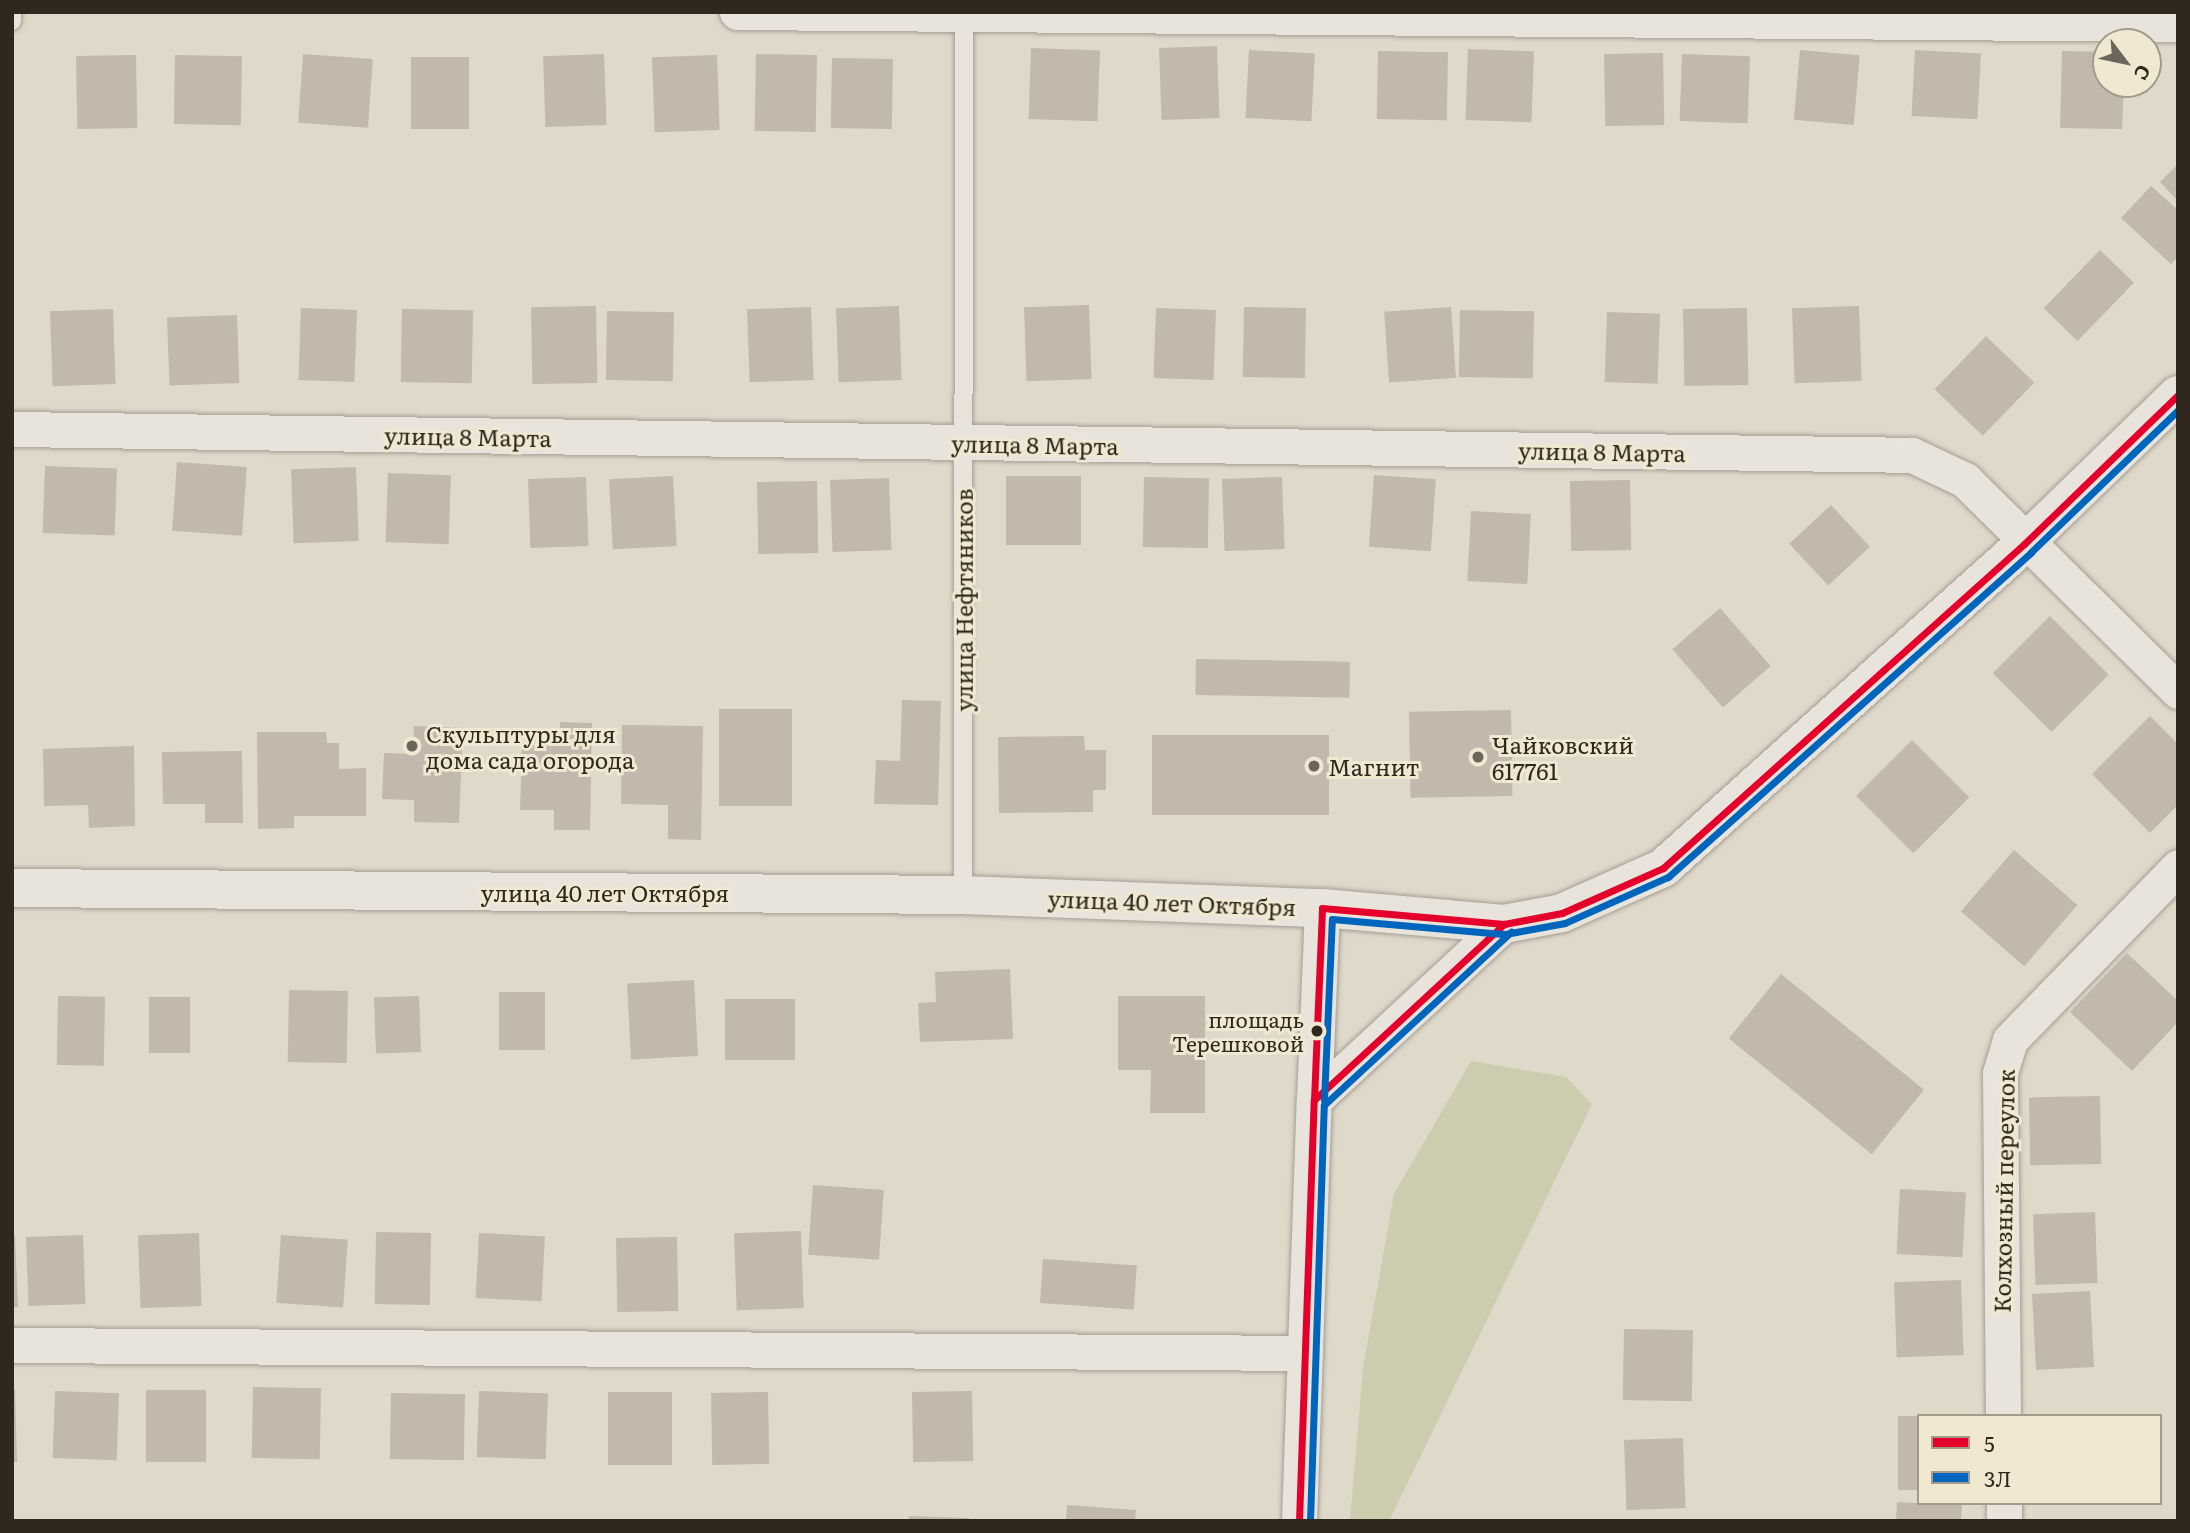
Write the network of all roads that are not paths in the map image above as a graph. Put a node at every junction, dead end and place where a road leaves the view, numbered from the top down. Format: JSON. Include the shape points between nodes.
{"nodes":[{"id":1,"x":12,"y":12,"type":"edge"},
{"id":2,"x":737,"y":12,"type":"edge"},
{"id":3,"x":964,"y":12,"type":"edge"},
{"id":4,"x":12,"y":21,"type":"edge"},
{"id":5,"x":2178,"y":24,"type":"edge"},
{"id":6,"x":2178,"y":395,"type":"edge"},
{"id":7,"x":12,"y":429,"type":"edge"},
{"id":8,"x":964,"y":444,"type":"junction"},
{"id":9,"x":2024,"y":544,"type":"junction"},
{"id":10,"x":2178,"y":691,"type":"edge"},
{"id":11,"x":2178,"y":867,"type":"edge"},
{"id":12,"x":12,"y":888,"type":"edge"},
{"id":13,"x":963,"y":895,"type":"junction"},
{"id":14,"x":1322,"y":908,"type":"junction"},
{"id":15,"x":1504,"y":924,"type":"junction"},
{"id":16,"x":1314,"y":1100,"type":"junction"},
{"id":17,"x":12,"y":1345,"type":"edge"},
{"id":18,"x":1305,"y":1353,"type":"junction"},
{"id":19,"x":2003,"y":1414,"type":"edge"},
{"id":20,"x":1299,"y":1521,"type":"edge"}],
"edges":[{"from":1,"to":4,"type":"lane"},
{"from":2,"to":3,"type":"street"},
{"from":3,"to":5,"type":"street"},
{"from":3,"to":8,"type":"lane","name":"улица Нефтяников"},
{"from":6,"to":9,"type":"main road","name":"улица 40 лет Октября"},
{"from":7,"to":8,"type":"street","name":"улица 8 Марта"},
{"from":8,"to":9,"type":"street","name":"улица 8 Марта","via":[[1912,455],[1965,480]]},
{"from":8,"to":13,"type":"lane","name":"улица Нефтяников"},
{"from":9,"to":10,"type":"street","name":"улица 8 Марта"},
{"from":9,"to":15,"type":"main road","name":"улица 40 лет Октября","via":[[1663,868],[1562,913]]},
{"from":11,"to":19,"type":"street","name":"Колхозный переулок","via":[[2010,1040],[2000,1073]]},
{"from":12,"to":13,"type":"main road","name":"улица 40 лет Октября"},
{"from":13,"to":14,"type":"main road","name":"улица 40 лет Октября"},
{"from":14,"to":15,"type":"main road","name":"улица 40 лет Октября"},
{"from":14,"to":16,"type":"street"},
{"from":15,"to":16,"type":"street"},
{"from":16,"to":18,"type":"street"},
{"from":17,"to":18,"type":"street"},
{"from":18,"to":20,"type":"street"}]}
